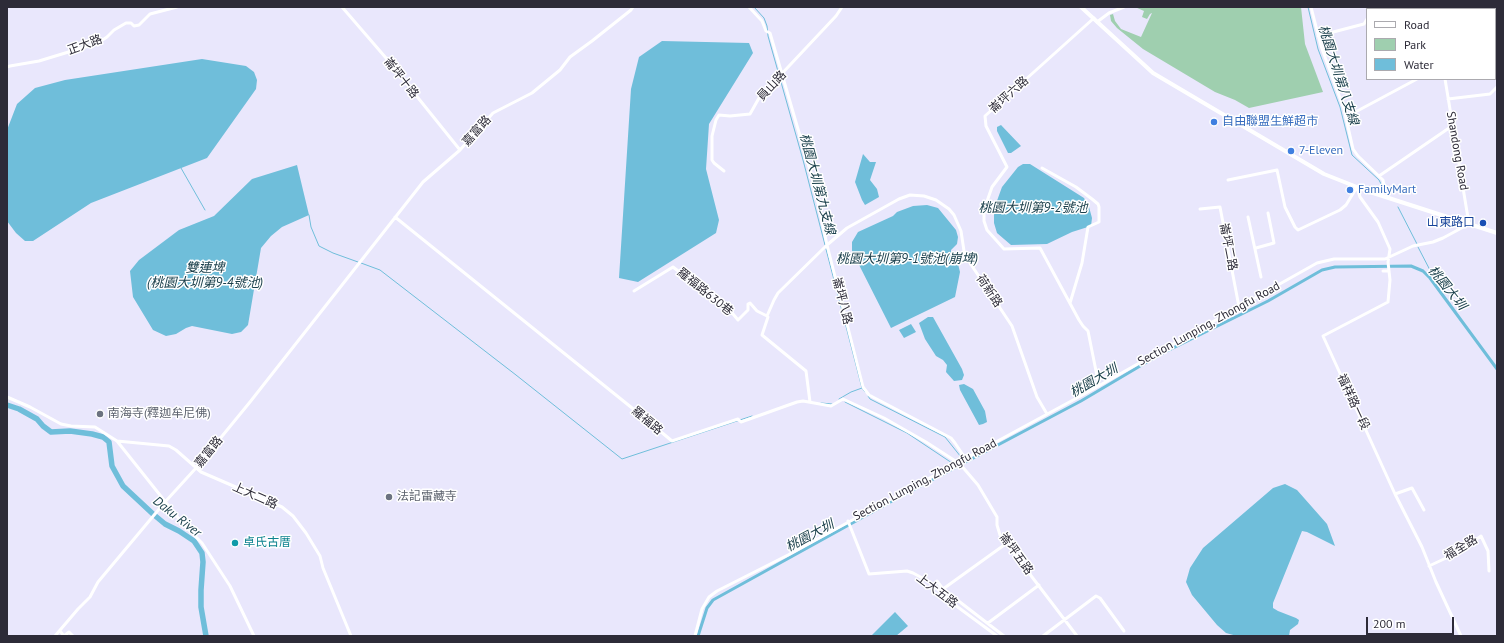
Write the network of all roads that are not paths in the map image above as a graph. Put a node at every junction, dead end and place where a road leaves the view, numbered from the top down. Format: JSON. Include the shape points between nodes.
{"nodes":[{"id":1,"x":177,"y":7,"type":"edge"},
{"id":2,"x":342,"y":7,"type":"edge"},
{"id":3,"x":633,"y":7,"type":"edge"},
{"id":4,"x":750,"y":7,"type":"edge"},
{"id":5,"x":842,"y":7,"type":"edge"},
{"id":6,"x":1081,"y":7,"type":"edge"},
{"id":7,"x":1124,"y":7,"type":"edge"},
{"id":8,"x":1311,"y":7,"type":"edge"},
{"id":9,"x":1094,"y":18,"type":"junction"},
{"id":10,"x":1366,"y":21,"type":"edge"},
{"id":11,"x":1098,"y":22,"type":"junction"},
{"id":12,"x":1318,"y":36,"type":"junction"},
{"id":13,"x":7,"y":67,"type":"edge"},
{"id":14,"x":782,"y":75,"type":"junction"},
{"id":15,"x":1415,"y":80,"type":"edge"},
{"id":16,"x":1444,"y":80,"type":"edge"},
{"id":17,"x":1497,"y":87,"type":"edge"},
{"id":18,"x":1492,"y":93,"type":"junction"},
{"id":19,"x":1497,"y":94,"type":"edge"},
{"id":20,"x":1448,"y":99,"type":"junction"},
{"id":21,"x":1346,"y":117,"type":"junction"},
{"id":22,"x":1452,"y":126,"type":"junction"},
{"id":23,"x":460,"y":150,"type":"junction"},
{"id":24,"x":1042,"y":168,"type":"dead end"},
{"id":25,"x":724,"y":171,"type":"dead end"},
{"id":26,"x":1379,"y":176,"type":"junction"},
{"id":27,"x":1228,"y":180,"type":"dead end"},
{"id":28,"x":1357,"y":187,"type":"junction"},
{"id":29,"x":1382,"y":195,"type":"junction"},
{"id":30,"x":1200,"y":209,"type":"dead end"},
{"id":31,"x":1268,"y":213,"type":"dead end"},
{"id":32,"x":395,"y":217,"type":"junction"},
{"id":33,"x":1248,"y":217,"type":"dead end"},
{"id":34,"x":1469,"y":224,"type":"junction"},
{"id":35,"x":1497,"y":233,"type":"edge"},
{"id":36,"x":827,"y":245,"type":"junction"},
{"id":37,"x":1256,"y":248,"type":"junction"},
{"id":38,"x":1388,"y":260,"type":"junction"},
{"id":39,"x":1389,"y":270,"type":"junction"},
{"id":40,"x":1383,"y":271,"type":"dead end"},
{"id":41,"x":1261,"y":277,"type":"dead end"},
{"id":42,"x":634,"y":291,"type":"dead end"},
{"id":43,"x":1070,"y":303,"type":"junction"},
{"id":44,"x":1239,"y":307,"type":"junction"},
{"id":45,"x":767,"y":316,"type":"junction"},
{"id":46,"x":1099,"y":386,"type":"junction"},
{"id":47,"x":7,"y":397,"type":"edge"},
{"id":48,"x":810,"y":402,"type":"junction"},
{"id":49,"x":1047,"y":414,"type":"junction"},
{"id":50,"x":117,"y":441,"type":"junction"},
{"id":51,"x":965,"y":458,"type":"junction"},
{"id":52,"x":958,"y":464,"type":"junction"},
{"id":53,"x":196,"y":468,"type":"junction"},
{"id":54,"x":1395,"y":494,"type":"junction"},
{"id":55,"x":165,"y":502,"type":"junction"},
{"id":56,"x":1424,"y":510,"type":"dead end"},
{"id":57,"x":848,"y":522,"type":"junction"},
{"id":58,"x":1007,"y":543,"type":"junction"},
{"id":59,"x":1429,"y":566,"type":"junction"},
{"id":60,"x":1489,"y":571,"type":"dead end"},
{"id":61,"x":937,"y":581,"type":"dead end"},
{"id":62,"x":1039,"y":585,"type":"junction"},
{"id":63,"x":943,"y":589,"type":"junction"},
{"id":64,"x":1065,"y":620,"type":"junction"},
{"id":65,"x":988,"y":623,"type":"junction"},
{"id":66,"x":60,"y":631,"type":"junction"},
{"id":67,"x":1124,"y":631,"type":"dead end"},
{"id":68,"x":55,"y":636,"type":"edge"},
{"id":69,"x":73,"y":636,"type":"edge"},
{"id":70,"x":254,"y":636,"type":"edge"},
{"id":71,"x":351,"y":636,"type":"edge"},
{"id":72,"x":695,"y":636,"type":"edge"},
{"id":73,"x":997,"y":636,"type":"edge"},
{"id":74,"x":1004,"y":636,"type":"edge"},
{"id":75,"x":1043,"y":636,"type":"edge"},
{"id":76,"x":1077,"y":636,"type":"edge"},
{"id":77,"x":1461,"y":636,"type":"edge"}],
"edges":[{"from":1,"to":13,"type":"street","name":"正大路","via":[[150,14],[139,25],[126,23],[98,43],[39,61]]},
{"from":2,"to":23,"type":"street","name":"崙坪十路"},
{"from":3,"to":23,"type":"street","name":"嘉富路","via":[[570,57],[560,70],[532,93],[493,113]]},
{"from":4,"to":14,"type":"street","name":"崙坪八路","via":[[770,33]]},
{"from":5,"to":14,"type":"street","name":"員山路"},
{"from":6,"to":9,"type":"main road"},
{"from":7,"to":11,"type":"street","via":[[1109,13]]},
{"from":8,"to":12,"type":"street"},
{"from":9,"to":11,"type":"main road"},
{"from":9,"to":43,"type":"street","name":"崙坪六路","via":[[985,116],[986,126],[1007,167],[992,187],[984,210],[987,230],[1004,249],[1040,248]]},
{"from":10,"to":12,"type":"street","via":[[1364,24]]},
{"from":11,"to":28,"type":"main road","via":[[1154,74],[1318,171]]},
{"from":12,"to":21,"type":"street"},
{"from":14,"to":25,"type":"street","name":"員山路","via":[[759,98],[750,114],[719,115],[712,136],[712,160]]},
{"from":14,"to":36,"type":"street","name":"崙坪八路","via":[[814,184]]},
{"from":15,"to":21,"type":"street"},
{"from":16,"to":20,"type":"street","name":"Shandong Road"},
{"from":17,"to":18,"type":"street"},
{"from":18,"to":19,"type":"street"},
{"from":18,"to":20,"type":"street"},
{"from":20,"to":22,"type":"street","name":"Shandong Road"},
{"from":21,"to":26,"type":"street","via":[[1353,148]]},
{"from":22,"to":26,"type":"street"},
{"from":22,"to":34,"type":"street","name":"Shandong Road"},
{"from":23,"to":32,"type":"street","name":"嘉富路","via":[[423,182]]},
{"from":24,"to":43,"type":"street","via":[[1076,187],[1099,207],[1099,222],[1088,227],[1082,263]]},
{"from":26,"to":29,"type":"street","via":[[1384,186]]},
{"from":27,"to":28,"type":"street","via":[[1277,170],[1285,207],[1298,230],[1340,210]]},
{"from":28,"to":29,"type":"main road"},
{"from":28,"to":38,"type":"street","via":[[1360,197],[1383,232],[1390,249]]},
{"from":29,"to":34,"type":"main road"},
{"from":30,"to":44,"type":"street","name":"崙坪二路","via":[[1220,207]]},
{"from":31,"to":37,"type":"street","via":[[1274,243]]},
{"from":32,"to":48,"type":"street","name":"羅福路","via":[[672,441],[797,402]]},
{"from":32,"to":53,"type":"street","name":"嘉富路","via":[[335,296]]},
{"from":33,"to":37,"type":"street"},
{"from":34,"to":35,"type":"main road"},
{"from":34,"to":38,"type":"street","via":[[1433,242],[1416,245]]},
{"from":36,"to":45,"type":"street","name":"荷新路","via":[[778,293]]},
{"from":36,"to":49,"type":"street","name":"荷新路","via":[[859,220],[910,195],[936,200],[949,209],[961,231],[966,257],[1012,326],[1037,397]]},
{"from":36,"to":51,"type":"street","name":"崙坪八路","via":[[863,387],[870,395],[951,438]]},
{"from":37,"to":41,"type":"street"},
{"from":38,"to":39,"type":"street"},
{"from":38,"to":44,"type":"street","name":"Section Lunping, Zhongfu Road","via":[[1326,260]]},
{"from":39,"to":40,"type":"street"},
{"from":39,"to":54,"type":"street","name":"福祥路一段","via":[[1388,302],[1323,336]]},
{"from":42,"to":45,"type":"street","name":"羅福路630巷","via":[[673,267],[738,320],[748,310],[750,303],[757,311]]},
{"from":43,"to":46,"type":"street","name":"崙坪六路","via":[[1088,331]]},
{"from":44,"to":46,"type":"street","name":"Section Lunping, Zhongfu Road"},
{"from":45,"to":48,"type":"street","name":"荷新路","via":[[762,335],[806,371]]},
{"from":46,"to":49,"type":"street","name":"Section Lunping, Zhongfu Road"},
{"from":47,"to":50,"type":"street","via":[[61,424],[95,427]]},
{"from":48,"to":52,"type":"street","name":"羅福路","via":[[831,406],[843,399],[884,418]]},
{"from":49,"to":51,"type":"street","name":"Section Lunping, Zhongfu Road"},
{"from":50,"to":53,"type":"street","name":"上大二路","via":[[169,446]]},
{"from":50,"to":55,"type":"street"},
{"from":51,"to":52,"type":"street","name":"Section Lunping, Zhongfu Road"},
{"from":52,"to":57,"type":"street","name":"Section Lunping, Zhongfu Road"},
{"from":52,"to":58,"type":"street","name":"崙坪五路","via":[[978,485],[997,517],[1000,535]]},
{"from":53,"to":55,"type":"street","name":"嘉富路"},
{"from":53,"to":71,"type":"street","name":"上大二路","via":[[282,507],[293,516],[320,556]]},
{"from":54,"to":56,"type":"street","via":[[1412,488]]},
{"from":54,"to":59,"type":"street","name":"福祥路一段"},
{"from":55,"to":66,"type":"street","name":"嘉富路"},
{"from":55,"to":70,"type":"street","via":[[202,543],[230,586]]},
{"from":57,"to":72,"type":"street","name":"Section Lunping, Zhongfu Road","via":[[717,591],[702,609]]},
{"from":57,"to":73,"type":"street","name":"上大五路","via":[[869,574],[906,571],[913,573],[928,581]]},
{"from":58,"to":62,"type":"street","name":"崙坪五路"},
{"from":58,"to":63,"type":"street"},
{"from":59,"to":60,"type":"street","name":"福全路","via":[[1459,552],[1481,536],[1488,551]]},
{"from":59,"to":77,"type":"street","name":"福祥路一段"},
{"from":61,"to":63,"type":"street"},
{"from":62,"to":64,"type":"street","name":"崙坪五路"},
{"from":62,"to":65,"type":"street"},
{"from":63,"to":65,"type":"street"},
{"from":64,"to":67,"type":"street","via":[[1096,596]]},
{"from":64,"to":75,"type":"street"},
{"from":64,"to":76,"type":"street","name":"崙坪五路"},
{"from":65,"to":74,"type":"street"},
{"from":66,"to":68,"type":"street","name":"嘉富路"},
{"from":66,"to":69,"type":"street","via":[[64,636],[70,632]]}]}
